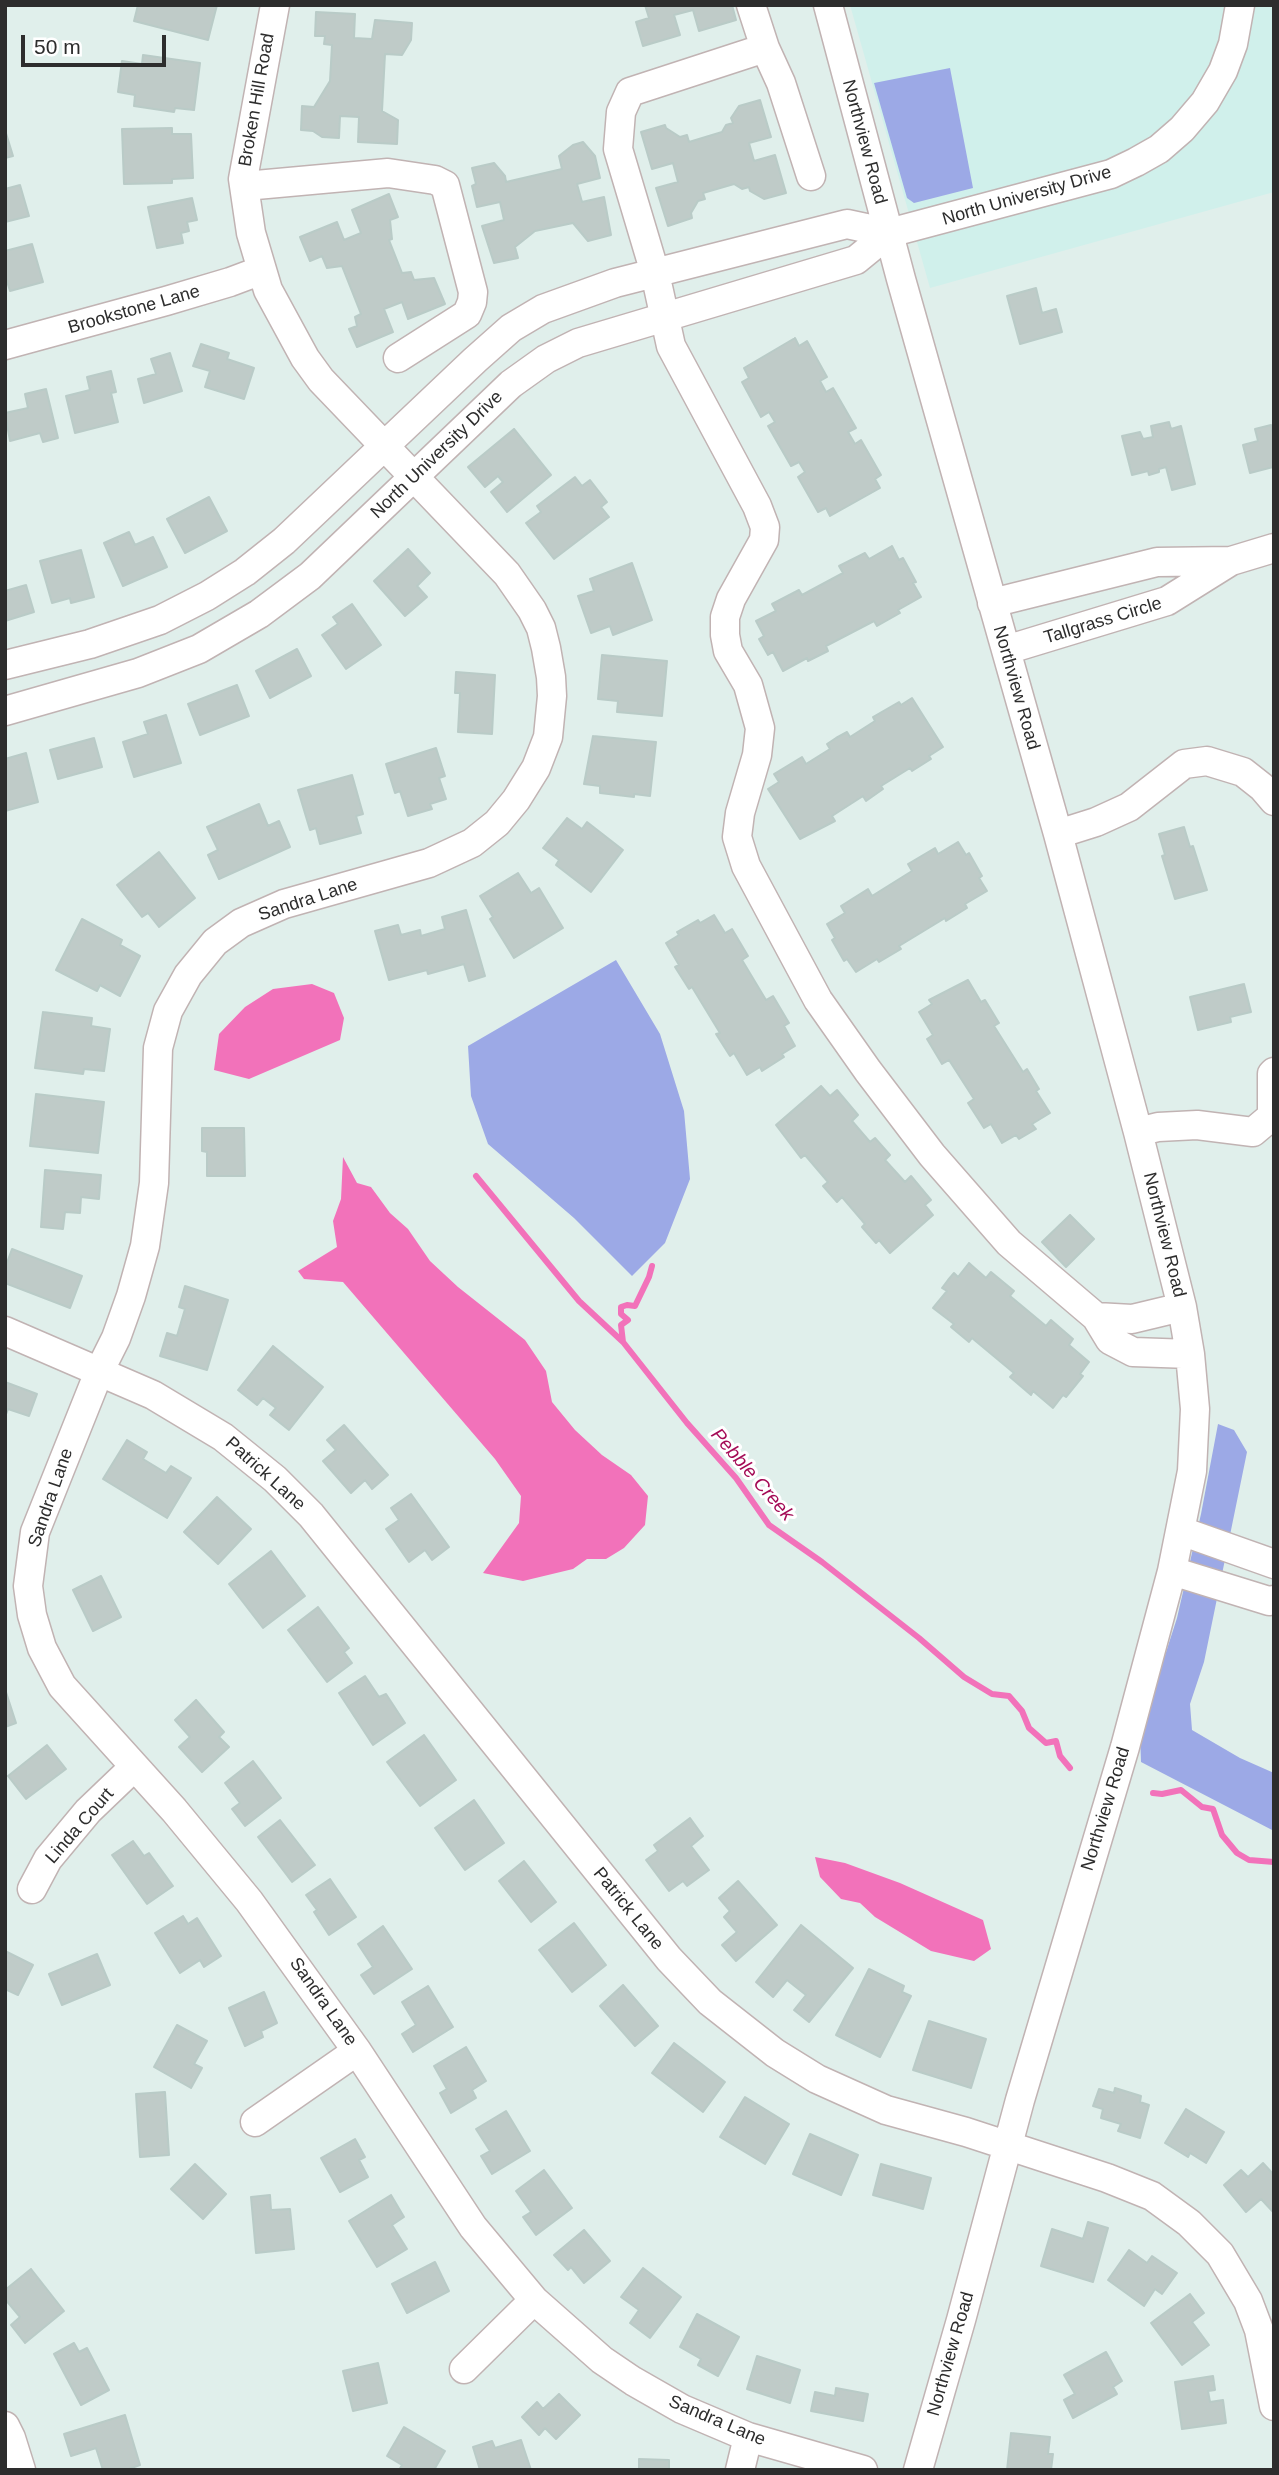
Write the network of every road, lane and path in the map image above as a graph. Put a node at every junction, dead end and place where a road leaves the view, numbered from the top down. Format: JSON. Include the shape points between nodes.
{"nodes":[{"id":1,"x":275,"y":5,"type":"edge"},
{"id":2,"x":751,"y":5,"type":"edge"},
{"id":3,"x":828,"y":5,"type":"edge"},
{"id":4,"x":1240,"y":5,"type":"edge"},
{"id":5,"x":765,"y":48,"type":"junction"},
{"id":6,"x":811,"y":176,"type":"dead end"},
{"id":7,"x":244,"y":186,"type":"junction"},
{"id":8,"x":888,"y":233,"type":"junction"},
{"id":9,"x":262,"y":270,"type":"junction"},
{"id":10,"x":655,"y":273,"type":"junction"},
{"id":11,"x":663,"y":316,"type":"junction"},
{"id":12,"x":5,"y":345,"type":"edge"},
{"id":13,"x":398,"y":358,"type":"dead end"},
{"id":14,"x":385,"y":446,"type":"junction"},
{"id":15,"x":414,"y":476,"type":"junction"},
{"id":16,"x":1274,"y":548,"type":"edge"},
{"id":17,"x":1231,"y":561,"type":"junction"},
{"id":18,"x":251,"y":567,"type":"junction"},
{"id":19,"x":278,"y":601,"type":"junction"},
{"id":20,"x":992,"y":603,"type":"junction"},
{"id":21,"x":1006,"y":650,"type":"junction"},
{"id":22,"x":5,"y":665,"type":"edge"},
{"id":23,"x":5,"y":711,"type":"edge"},
{"id":24,"x":1274,"y":801,"type":"edge"},
{"id":25,"x":1058,"y":834,"type":"junction"},
{"id":26,"x":1274,"y":1072,"type":"edge"},
{"id":27,"x":1138,"y":1132,"type":"junction"},
{"id":28,"x":1182,"y":1307,"type":"junction"},
{"id":29,"x":1096,"y":1317,"type":"junction"},
{"id":30,"x":5,"y":1331,"type":"edge"},
{"id":31,"x":1190,"y":1354,"type":"junction"},
{"id":32,"x":99,"y":1372,"type":"junction"},
{"id":33,"x":1181,"y":1531,"type":"junction"},
{"id":34,"x":1274,"y":1564,"type":"edge"},
{"id":35,"x":1172,"y":1571,"type":"junction"},
{"id":36,"x":1274,"y":1600,"type":"edge"},
{"id":37,"x":134,"y":1767,"type":"junction"},
{"id":38,"x":32,"y":1889,"type":"dead end"},
{"id":39,"x":357,"y":2051,"type":"junction"},
{"id":40,"x":255,"y":2122,"type":"dead end"},
{"id":41,"x":1007,"y":2147,"type":"junction"},
{"id":42,"x":534,"y":2300,"type":"junction"},
{"id":43,"x":464,"y":2370,"type":"dead end"},
{"id":44,"x":1274,"y":2406,"type":"edge"},
{"id":45,"x":5,"y":2426,"type":"edge"},
{"id":46,"x":748,"y":2437,"type":"junction"},
{"id":47,"x":21,"y":2470,"type":"edge"},
{"id":48,"x":740,"y":2470,"type":"edge"},
{"id":49,"x":863,"y":2470,"type":"edge"},
{"id":50,"x":918,"y":2470,"type":"edge"}],
"edges":[{"from":1,"to":7,"type":"street","name":"Broken Hill Road"},
{"from":2,"to":5,"type":"street"},
{"from":3,"to":8,"type":"street","name":"Northview Road"},
{"from":4,"to":8,"type":"street","name":"North University Drive","via":[[1223,71],[1205,102],[1159,149],[1111,174]]},
{"from":5,"to":6,"type":"street"},
{"from":5,"to":10,"type":"street","via":[[630,92],[621,112],[618,149]]},
{"from":7,"to":9,"type":"street","name":"Broken Hill Road"},
{"from":7,"to":13,"type":"street","via":[[388,173],[445,185],[472,302],[467,314]]},
{"from":8,"to":10,"type":"street","name":"North University Drive","via":[[846,225]]},
{"from":8,"to":11,"type":"street","name":"North University Drive","via":[[856,260]]},
{"from":8,"to":20,"type":"street","name":"Northview Road"},
{"from":9,"to":12,"type":"street","name":"Brookstone Lane"},
{"from":9,"to":14,"type":"street","name":"Broken Hill Road","via":[[288,328],[321,380]]},
{"from":10,"to":11,"type":"street"},
{"from":10,"to":14,"type":"street","name":"North University Drive","via":[[543,309],[511,328]]},
{"from":11,"to":15,"type":"street","name":"North University Drive","via":[[578,343],[546,359],[511,384]]},
{"from":11,"to":29,"type":"street","via":[[671,346],[765,527],[764,540],[725,617],[728,651],[747,685],[760,728],[737,837],[746,866],[818,1000],[924,1145],[1009,1242]]},
{"from":14,"to":15,"type":"street","name":"Broken Hill Road"},
{"from":14,"to":18,"type":"street","name":"North University Drive"},
{"from":15,"to":19,"type":"street","name":"North University Drive"},
{"from":15,"to":32,"type":"street","name":"Sandra Lane","via":[[507,574],[532,610],[541,628],[551,677],[548,737],[516,800],[472,843],[429,863],[284,904],[241,923],[215,942],[188,975],[168,1011],[159,1048],[154,1183],[145,1246],[116,1338]]},
{"from":16,"to":17,"type":"street","name":"Tallgrass Circle"},
{"from":17,"to":20,"type":"street","name":"Tallgrass Circle","via":[[1157,562]]},
{"from":17,"to":21,"type":"street","name":"Tallgrass Circle","via":[[1167,601]]},
{"from":18,"to":19,"type":"street"},
{"from":18,"to":22,"type":"street","name":"North University Drive","via":[[160,620],[90,644]]},
{"from":19,"to":23,"type":"street","name":"North University Drive","via":[[199,649],[138,673]]},
{"from":20,"to":21,"type":"street","name":"Northview Road"},
{"from":21,"to":25,"type":"street","name":"Northview Road"},
{"from":24,"to":25,"type":"street","via":[[1242,772],[1195,762],[1184,764],[1129,807]]},
{"from":25,"to":27,"type":"street","name":"Northview Road"},
{"from":26,"to":27,"type":"street","via":[[1272,1116],[1253,1132],[1197,1125]]},
{"from":27,"to":28,"type":"street","name":"Northview Road"},
{"from":28,"to":29,"type":"street","via":[[1132,1319]]},
{"from":28,"to":31,"type":"street","name":"Northview Road"},
{"from":29,"to":31,"type":"street","via":[[1110,1340],[1133,1352]]},
{"from":30,"to":32,"type":"street","name":"Patrick Lane"},
{"from":31,"to":33,"type":"street","name":"Northview Road","via":[[1194,1439]]},
{"from":32,"to":37,"type":"street","name":"Sandra Lane","via":[[35,1532],[29,1599],[50,1667]]},
{"from":32,"to":41,"type":"street","name":"Patrick Lane","via":[[153,1395],[223,1437],[311,1515],[668,1959],[727,2017],[775,2053],[836,2089],[886,2110]]},
{"from":33,"to":34,"type":"street"},
{"from":33,"to":35,"type":"street","name":"Northview Road"},
{"from":35,"to":36,"type":"street"},
{"from":35,"to":41,"type":"street","name":"Northview Road"},
{"from":37,"to":38,"type":"street","name":"Linda Court","via":[[88,1811],[48,1859]]},
{"from":37,"to":39,"type":"street","name":"Sandra Lane","via":[[249,1901]]},
{"from":39,"to":40,"type":"street"},
{"from":39,"to":42,"type":"street","name":"Sandra Lane","via":[[473,2227]]},
{"from":41,"to":44,"type":"street","name":"Patrick Lane","via":[[1152,2196],[1201,2234],[1220,2254],[1248,2301]]},
{"from":41,"to":50,"type":"street","name":"Northview Road"},
{"from":42,"to":43,"type":"street"},
{"from":42,"to":46,"type":"street","name":"Sandra Lane","via":[[633,2381],[682,2409]]},
{"from":45,"to":47,"type":"street"},
{"from":46,"to":48,"type":"street"},
{"from":46,"to":49,"type":"street","name":"Sandra Lane"}]}
